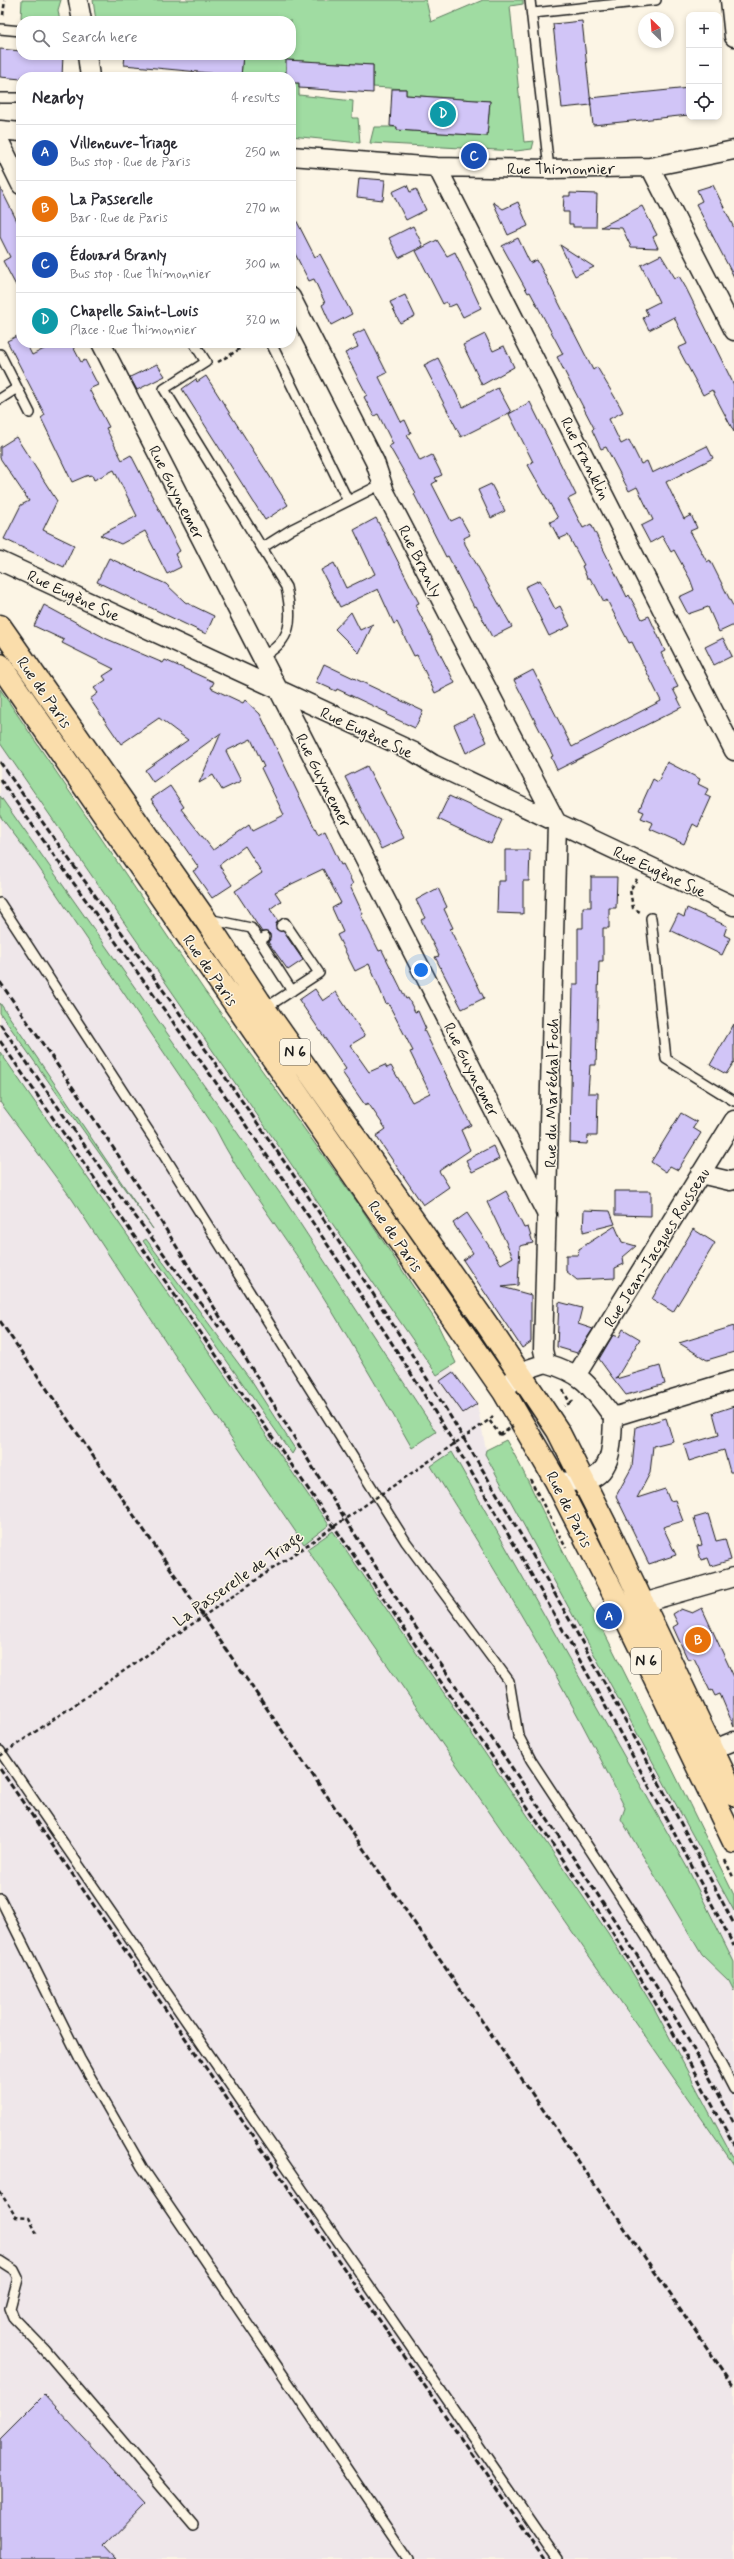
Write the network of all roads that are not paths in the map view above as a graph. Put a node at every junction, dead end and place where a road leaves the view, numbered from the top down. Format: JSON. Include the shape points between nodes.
{"nodes":[{"id":1,"x":78,"y":0,"type":"edge"},
{"id":2,"x":530,"y":0,"type":"edge"},
{"id":3,"x":656,"y":0,"type":"edge"},
{"id":4,"x":730,"y":0,"type":"edge"},
{"id":5,"x":533,"y":13,"type":"junction"},
{"id":6,"x":81,"y":16,"type":"edge"},
{"id":7,"x":0,"y":30,"type":"edge"},
{"id":8,"x":16,"y":31,"type":"edge"},
{"id":9,"x":734,"y":37,"type":"edge"},
{"id":10,"x":88,"y":60,"type":"edge"},
{"id":11,"x":89,"y":72,"type":"edge"},
{"id":12,"x":0,"y":98,"type":"edge"},
{"id":13,"x":16,"y":98,"type":"edge"},
{"id":14,"x":0,"y":130,"type":"edge"},
{"id":15,"x":16,"y":132,"type":"edge"},
{"id":16,"x":0,"y":142,"type":"edge"},
{"id":17,"x":734,"y":150,"type":"edge"},
{"id":18,"x":296,"y":156,"type":"edge"},
{"id":19,"x":438,"y":167,"type":"junction"},
{"id":20,"x":650,"y":167,"type":"junction"},
{"id":21,"x":550,"y":169,"type":"junction"},
{"id":22,"x":16,"y":174,"type":"edge"},
{"id":23,"x":296,"y":307,"type":"edge"},
{"id":24,"x":734,"y":331,"type":"edge"},
{"id":25,"x":103,"y":348,"type":"edge"},
{"id":26,"x":197,"y":348,"type":"edge"},
{"id":27,"x":272,"y":348,"type":"edge"},
{"id":28,"x":0,"y":354,"type":"edge"},
{"id":29,"x":17,"y":388,"type":"junction"},
{"id":30,"x":0,"y":399,"type":"edge"},
{"id":31,"x":30,"y":413,"type":"dead end"},
{"id":32,"x":382,"y":484,"type":"junction"},
{"id":33,"x":348,"y":501,"type":"junction"},
{"id":34,"x":262,"y":548,"type":"junction"},
{"id":35,"x":0,"y":561,"type":"edge"},
{"id":36,"x":0,"y":626,"type":"edge"},
{"id":37,"x":261,"y":658,"type":"junction"},
{"id":38,"x":0,"y":665,"type":"edge"},
{"id":39,"x":278,"y":691,"type":"junction"},
{"id":40,"x":734,"y":751,"type":"edge"},
{"id":41,"x":557,"y":823,"type":"junction"},
{"id":42,"x":0,"y":903,"type":"edge"},
{"id":43,"x":734,"y":906,"type":"edge"},
{"id":44,"x":652,"y":918,"type":"road end"},
{"id":45,"x":205,"y":919,"type":"junction"},
{"id":46,"x":281,"y":926,"type":"dead end"},
{"id":47,"x":292,"y":991,"type":"junction"},
{"id":48,"x":264,"y":1009,"type":"junction"},
{"id":49,"x":734,"y":1101,"type":"edge"},
{"id":50,"x":734,"y":1120,"type":"edge"},
{"id":51,"x":700,"y":1174,"type":"junction"},
{"id":52,"x":734,"y":1180,"type":"edge"},
{"id":53,"x":548,"y":1217,"type":"junction"},
{"id":54,"x":546,"y":1362,"type":"junction"},
{"id":55,"x":519,"y":1372,"type":"junction"},
{"id":56,"x":577,"y":1374,"type":"junction"},
{"id":57,"x":734,"y":1380,"type":"edge"},
{"id":58,"x":504,"y":1392,"type":"junction"},
{"id":59,"x":613,"y":1417,"type":"junction"},
{"id":60,"x":556,"y":1481,"type":"junction"},
{"id":61,"x":583,"y":1482,"type":"junction"},
{"id":62,"x":734,"y":1577,"type":"edge"},
{"id":63,"x":643,"y":1603,"type":"junction"},
{"id":64,"x":734,"y":1741,"type":"edge"},
{"id":65,"x":712,"y":1750,"type":"junction"},
{"id":66,"x":0,"y":1751,"type":"edge"},
{"id":67,"x":733,"y":1792,"type":"edge"},
{"id":68,"x":729,"y":1851,"type":"edge"},
{"id":69,"x":0,"y":1898,"type":"edge"},
{"id":70,"x":734,"y":2089,"type":"edge"},
{"id":71,"x":0,"y":2261,"type":"edge"},
{"id":72,"x":193,"y":2524,"type":"dead end"},
{"id":73,"x":408,"y":2559,"type":"edge"},
{"id":74,"x":557,"y":2559,"type":"edge"}],
"edges":[{"from":1,"to":6,"type":"street"},
{"from":2,"to":5,"type":"lane"},
{"from":3,"to":5,"type":"lane"},
{"from":4,"to":9,"type":"street"},
{"from":5,"to":21,"type":"lane"},
{"from":7,"to":8,"type":"lane"},
{"from":10,"to":11,"type":"street"},
{"from":12,"to":13,"type":"lane"},
{"from":14,"to":15,"type":"street"},
{"from":16,"to":22,"type":"street"},
{"from":17,"to":20,"type":"street","name":"Rue Thimonnier"},
{"from":18,"to":19,"type":"street","name":"Rue Thimonnier"},
{"from":19,"to":21,"type":"street","name":"Rue Thimonnier"},
{"from":19,"to":40,"type":"street","name":"Rue Franklin"},
{"from":20,"to":21,"type":"street","name":"Rue Thimonnier"},
{"from":20,"to":24,"type":"street"},
{"from":23,"to":32,"type":"street","name":"Rue Branly","via":[[375,462]]},
{"from":25,"to":37,"type":"street","name":"Rue Guynemer"},
{"from":26,"to":34,"type":"lane","via":[[206,362],[164,389]]},
{"from":27,"to":33,"type":"lane"},
{"from":28,"to":29,"type":"lane"},
{"from":29,"to":30,"type":"lane"},
{"from":29,"to":31,"type":"lane"},
{"from":32,"to":33,"type":"lane"},
{"from":32,"to":41,"type":"street","name":"Rue Branly"},
{"from":33,"to":34,"type":"lane","via":[[292,529]]},
{"from":34,"to":37,"type":"lane","via":[[286,587],[292,613],[286,637],[274,651]]},
{"from":35,"to":39,"type":"street","name":"Rue Eugène Sue","via":[[214,661],[230,666]]},
{"from":36,"to":45,"type":"main road","name":"Rue de Paris","number":"N 6"},
{"from":37,"to":39,"type":"street","name":"Rue Guynemer"},
{"from":38,"to":58,"type":"main road","name":"Rue de Paris","number":"N 6"},
{"from":39,"to":41,"type":"street","name":"Rue Eugène Sue","via":[[414,752],[433,764]]},
{"from":39,"to":53,"type":"street","name":"Rue Guynemer"},
{"from":41,"to":43,"type":"street","name":"Rue Eugène Sue"},
{"from":41,"to":53,"type":"street","name":"Rue du Maréchal Foch"},
{"from":42,"to":70,"type":"lane","via":[[155,1141],[406,1542],[509,1681],[518,1735],[531,1760],[639,1925],[718,2057]]},
{"from":44,"to":49,"type":"lane","via":[[666,1059]]},
{"from":45,"to":47,"type":"lane","via":[[251,928],[263,939],[280,965]]},
{"from":45,"to":48,"type":"main road","name":"Rue de Paris","number":"N 6"},
{"from":46,"to":47,"type":"lane","via":[[285,923],[290,935],[319,973]]},
{"from":47,"to":48,"type":"lane"},
{"from":48,"to":55,"type":"main road","name":"Rue de Paris","number":"N 6"},
{"from":50,"to":51,"type":"street","name":"Rue Jean-Jacques Rousseau"},
{"from":51,"to":52,"type":"street"},
{"from":51,"to":56,"type":"street","name":"Rue Jean-Jacques Rousseau"},
{"from":53,"to":54,"type":"street","name":"Rue du Maréchal Foch","via":[[543,1350]]},
{"from":54,"to":55,"type":"street"},
{"from":54,"to":56,"type":"street"},
{"from":55,"to":58,"type":"street"},
{"from":55,"to":61,"type":"main road","name":"Rue de Paris","number":"N 6","via":[[558,1431]]},
{"from":56,"to":59,"type":"street","via":[[590,1385]]},
{"from":57,"to":59,"type":"street"},
{"from":58,"to":60,"type":"main road","name":"Rue de Paris","number":"N 6"},
{"from":59,"to":61,"type":"street","via":[[610,1456],[600,1475]]},
{"from":60,"to":61,"type":"street"},
{"from":60,"to":68,"type":"main road","name":"Rue de Paris","number":"N 6","via":[[619,1604]]},
{"from":61,"to":63,"type":"main road","name":"Rue de Paris","number":"N 6"},
{"from":62,"to":63,"type":"street"},
{"from":63,"to":65,"type":"main road","name":"Rue de Paris","number":"N 6"},
{"from":64,"to":65,"type":"street"},
{"from":65,"to":67,"type":"main road","name":"Rue de Paris","number":"N 6"},
{"from":66,"to":74,"type":"lane"},
{"from":69,"to":73,"type":"lane","via":[[80,2059],[142,2168]]},
{"from":71,"to":72,"type":"lane","via":[[14,2270],[18,2278],[10,2308],[14,2318],[44,2349]]}]}
